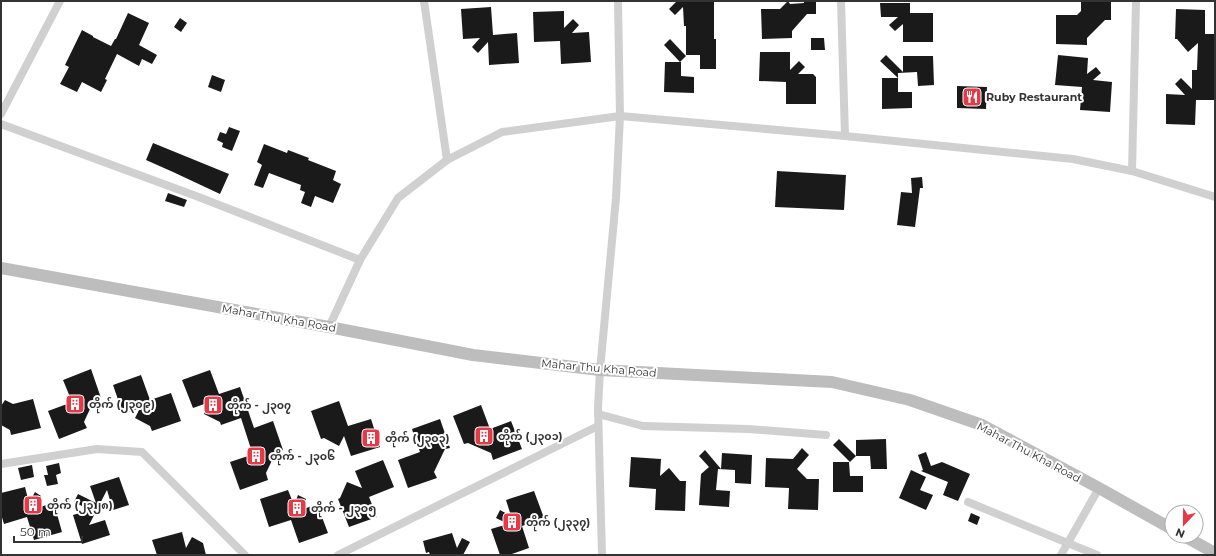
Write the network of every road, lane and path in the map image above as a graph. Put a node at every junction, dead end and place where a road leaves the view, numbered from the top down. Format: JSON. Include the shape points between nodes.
{"nodes":[{"id":1,"x":60,"y":1,"type":"edge"},
{"id":2,"x":424,"y":1,"type":"edge"},
{"id":3,"x":618,"y":1,"type":"edge"},
{"id":4,"x":841,"y":1,"type":"edge"},
{"id":5,"x":1136,"y":1,"type":"edge"},
{"id":6,"x":1,"y":114,"type":"edge"},
{"id":7,"x":620,"y":116,"type":"junction"},
{"id":8,"x":1,"y":124,"type":"edge"},
{"id":9,"x":844,"y":136,"type":"junction"},
{"id":10,"x":447,"y":160,"type":"junction"},
{"id":11,"x":1132,"y":171,"type":"junction"},
{"id":12,"x":1215,"y":198,"type":"edge"},
{"id":13,"x":360,"y":260,"type":"junction"},
{"id":14,"x":1,"y":268,"type":"edge"},
{"id":15,"x":329,"y":327,"type":"junction"},
{"id":16,"x":600,"y":370,"type":"junction"},
{"id":17,"x":598,"y":414,"type":"junction"},
{"id":18,"x":598,"y":426,"type":"junction"},
{"id":19,"x":826,"y":435,"type":"dead end"},
{"id":20,"x":1,"y":464,"type":"edge"},
{"id":21,"x":1099,"y":488,"type":"junction"},
{"id":22,"x":968,"y":502,"type":"dead end"},
{"id":23,"x":1164,"y":525,"type":"edge"},
{"id":24,"x":1068,"y":543,"type":"junction"},
{"id":25,"x":1199,"y":544,"type":"edge"},
{"id":26,"x":1215,"y":553,"type":"edge"},
{"id":27,"x":244,"y":555,"type":"edge"},
{"id":28,"x":338,"y":555,"type":"edge"},
{"id":29,"x":602,"y":555,"type":"edge"},
{"id":30,"x":1061,"y":555,"type":"edge"},
{"id":31,"x":1097,"y":555,"type":"edge"}],
"edges":[{"from":1,"to":6,"type":"street"},
{"from":2,"to":10,"type":"street"},
{"from":3,"to":7,"type":"street"},
{"from":4,"to":9,"type":"street"},
{"from":5,"to":11,"type":"street"},
{"from":7,"to":9,"type":"street"},
{"from":7,"to":10,"type":"street","via":[[502,132]]},
{"from":7,"to":16,"type":"street","via":[[616,198]]},
{"from":8,"to":13,"type":"street"},
{"from":9,"to":11,"type":"street","via":[[1072,160]]},
{"from":10,"to":13,"type":"street","via":[[398,198]]},
{"from":11,"to":12,"type":"street"},
{"from":13,"to":15,"type":"street"},
{"from":14,"to":15,"type":"main road","name":"Mahar Thu Kha Road"},
{"from":15,"to":16,"type":"main road","name":"Mahar Thu Kha Road","via":[[473,355]]},
{"from":16,"to":17,"type":"street"},
{"from":16,"to":21,"type":"main road","name":"Mahar Thu Kha Road","via":[[832,382],[910,400],[982,425]]},
{"from":17,"to":18,"type":"street"},
{"from":17,"to":19,"type":"street","via":[[643,426],[748,429]]},
{"from":18,"to":28,"type":"street"},
{"from":18,"to":29,"type":"street"},
{"from":20,"to":27,"type":"street","via":[[97,449],[142,452]]},
{"from":21,"to":23,"type":"main road","name":"Mahar Thu Kha Road"},
{"from":21,"to":24,"type":"street"},
{"from":22,"to":24,"type":"street"},
{"from":24,"to":30,"type":"street"},
{"from":24,"to":31,"type":"street"},
{"from":25,"to":26,"type":"main road"}]}
